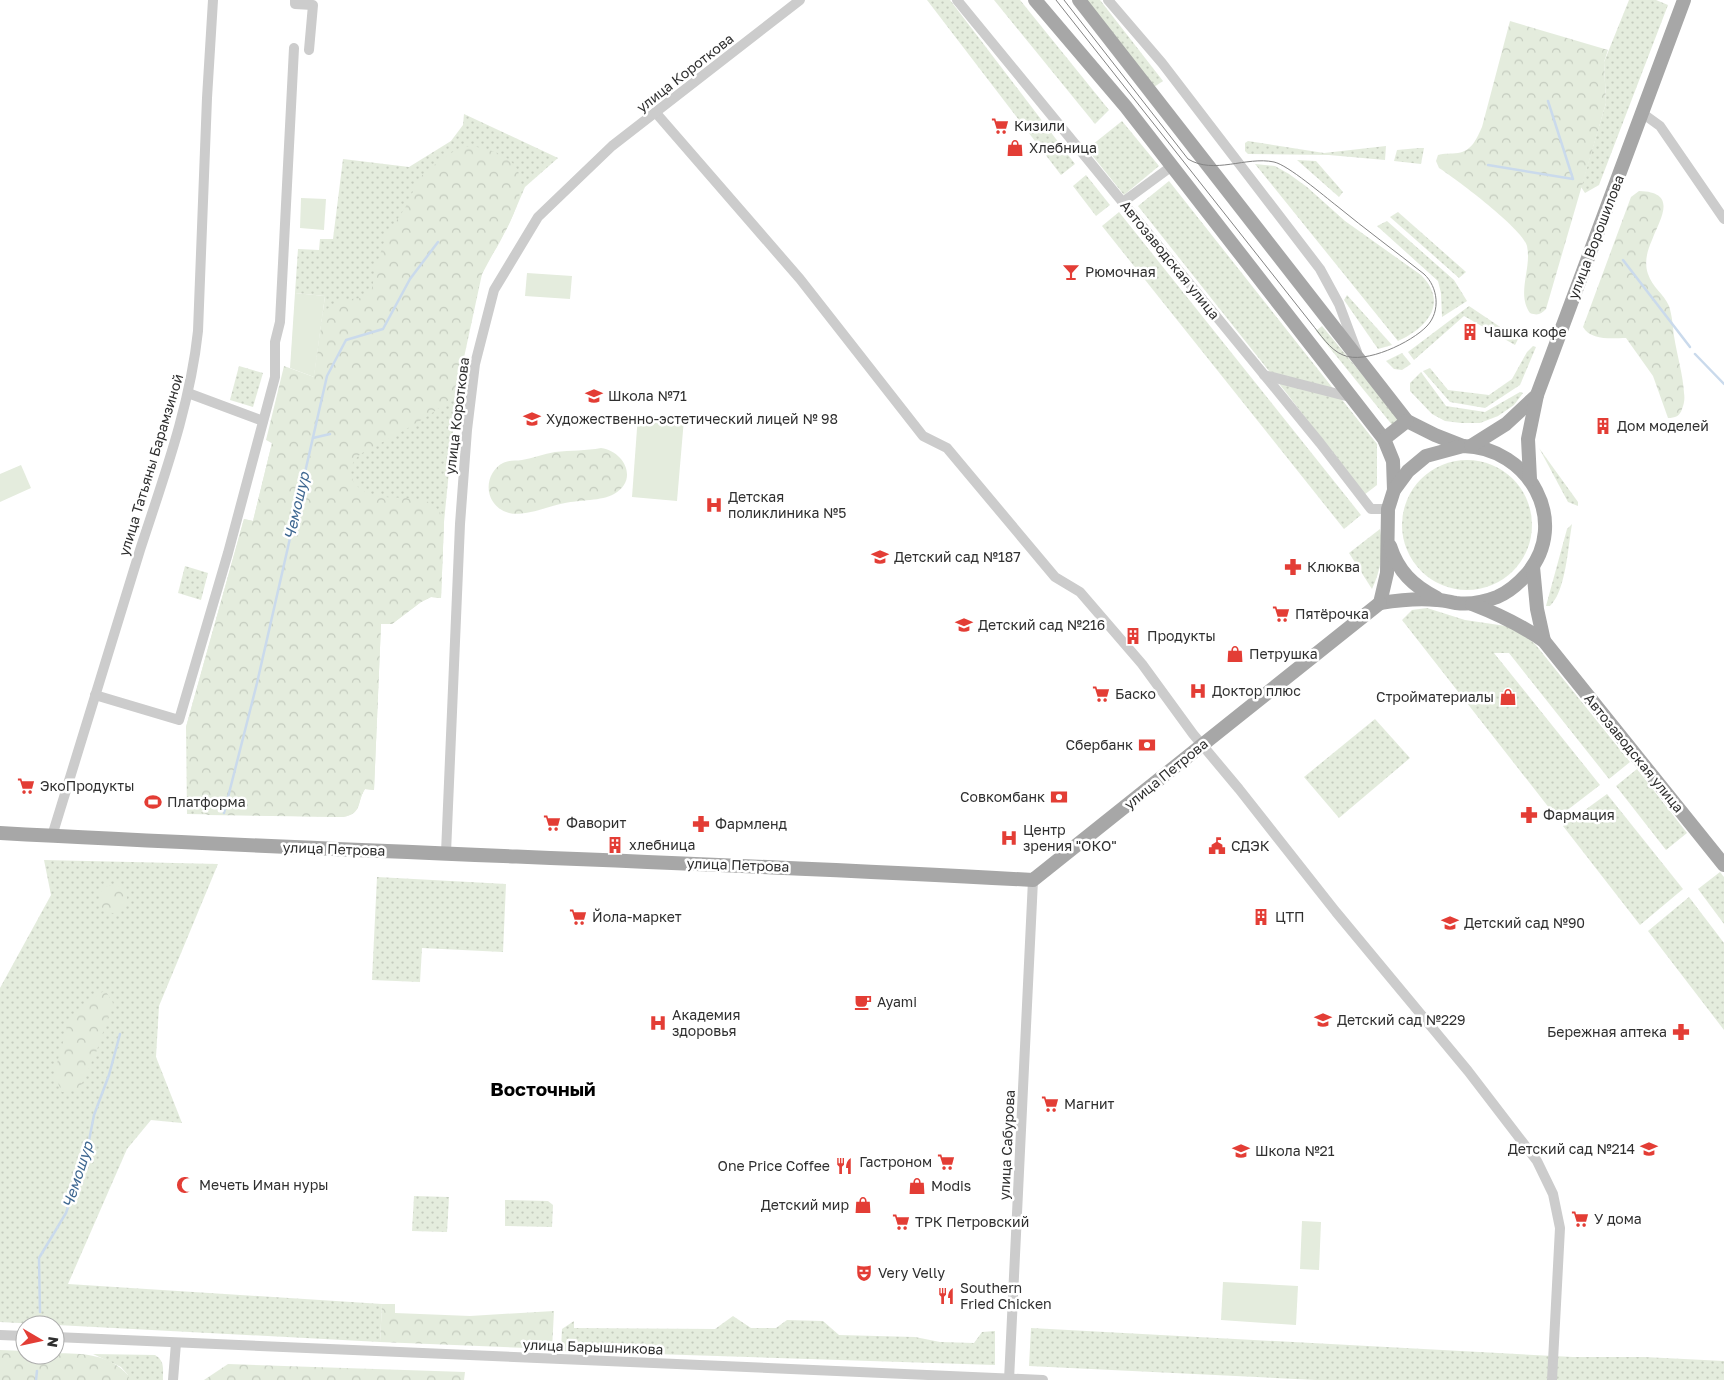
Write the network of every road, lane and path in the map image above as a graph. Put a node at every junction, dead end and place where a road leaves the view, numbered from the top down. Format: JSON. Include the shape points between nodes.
{"nodes":[{"id":1,"x":213,"y":0,"type":"edge"},
{"id":2,"x":295,"y":0,"type":"edge"},
{"id":3,"x":800,"y":0,"type":"edge"},
{"id":4,"x":957,"y":0,"type":"edge"},
{"id":5,"x":1035,"y":0,"type":"edge"},
{"id":6,"x":1079,"y":0,"type":"edge"},
{"id":7,"x":1108,"y":0,"type":"edge"},
{"id":8,"x":1684,"y":0,"type":"edge"},
{"id":9,"x":294,"y":48,"type":"dead end"},
{"id":10,"x":309,"y":50,"type":"dead end"},
{"id":11,"x":656,"y":113,"type":"junction"},
{"id":12,"x":1642,"y":113,"type":"junction"},
{"id":13,"x":1172,"y":166,"type":"junction"},
{"id":14,"x":1123,"y":202,"type":"junction"},
{"id":15,"x":1724,"y":219,"type":"edge"},
{"id":16,"x":1361,"y":362,"type":"junction"},
{"id":17,"x":1264,"y":375,"type":"junction"},
{"id":18,"x":188,"y":394,"type":"junction"},
{"id":19,"x":1537,"y":395,"type":"junction"},
{"id":20,"x":1350,"y":397,"type":"junction"},
{"id":21,"x":264,"y":421,"type":"junction"},
{"id":22,"x":1407,"y":421,"type":"junction"},
{"id":23,"x":1384,"y":438,"type":"junction"},
{"id":24,"x":1467,"y":446,"type":"junction"},
{"id":25,"x":1530,"y":478,"type":"junction"},
{"id":26,"x":1394,"y":490,"type":"junction"},
{"id":27,"x":1388,"y":509,"type":"junction"},
{"id":28,"x":1388,"y":540,"type":"junction"},
{"id":29,"x":1533,"y":567,"type":"junction"},
{"id":30,"x":1440,"y":600,"type":"junction"},
{"id":31,"x":1380,"y":602,"type":"junction"},
{"id":32,"x":1472,"y":604,"type":"junction"},
{"id":33,"x":1544,"y":641,"type":"junction"},
{"id":34,"x":95,"y":695,"type":"junction"},
{"id":35,"x":1202,"y":745,"type":"junction"},
{"id":36,"x":0,"y":833,"type":"edge"},
{"id":37,"x":52,"y":836,"type":"junction"},
{"id":38,"x":446,"y":853,"type":"junction"},
{"id":39,"x":1724,"y":865,"type":"edge"},
{"id":40,"x":1033,"y":880,"type":"junction"},
{"id":41,"x":0,"y":1335,"type":"edge"},
{"id":42,"x":15,"y":1336,"type":"edge"},
{"id":43,"x":65,"y":1337,"type":"edge"},
{"id":44,"x":176,"y":1342,"type":"junction"},
{"id":45,"x":1009,"y":1379,"type":"edge"},
{"id":46,"x":174,"y":1380,"type":"edge"},
{"id":47,"x":1042,"y":1380,"type":"edge"},
{"id":48,"x":1552,"y":1380,"type":"edge"}],
"edges":[{"from":1,"to":18,"type":"street","name":"улица Татьяны Барамзиной","via":[[198,331]]},
{"from":2,"to":10,"type":"street","via":[[295,4],[313,5]]},
{"from":3,"to":11,"type":"street","name":"улица Короткова"},
{"from":4,"to":14,"type":"street","name":"Автозаводская улица"},
{"from":5,"to":13,"type":"main road"},
{"from":6,"to":16,"type":"main road"},
{"from":7,"to":16,"type":"street","via":[[1162,62],[1320,269],[1339,304]]},
{"from":8,"to":12,"type":"main road","name":"улица Ворошилова"},
{"from":9,"to":21,"type":"street","via":[[280,322],[275,342],[275,378]]},
{"from":11,"to":35,"type":"street","via":[[800,279],[923,436],[947,448],[1056,578],[1080,592],[1142,664]]},
{"from":11,"to":38,"type":"street","name":"улица Короткова","via":[[612,146],[538,217],[494,290],[475,364],[467,430]]},
{"from":12,"to":15,"type":"street","via":[[1660,126]]},
{"from":12,"to":19,"type":"main road","name":"улица Ворошилова"},
{"from":13,"to":14,"type":"street"},
{"from":13,"to":20,"type":"main road"},
{"from":14,"to":17,"type":"street","name":"Автозаводская улица"},
{"from":16,"to":22,"type":"main road"},
{"from":17,"to":20,"type":"street"},
{"from":17,"to":27,"type":"street","name":"Автозаводская улица","via":[[1371,509]]},
{"from":18,"to":21,"type":"street"},
{"from":18,"to":34,"type":"street","name":"улица Татьяны Барамзиной"},
{"from":19,"to":24,"type":"main road","name":"улица Ворошилова","via":[[1506,424]]},
{"from":19,"to":25,"type":"main road","via":[[1528,439]]},
{"from":20,"to":23,"type":"main road"},
{"from":21,"to":34,"type":"street","via":[[179,720]]},
{"from":22,"to":23,"type":"main road"},
{"from":22,"to":24,"type":"main road","via":[[1434,435]]},
{"from":23,"to":26,"type":"main road","via":[[1393,461]]},
{"from":24,"to":25,"type":"main road","via":[[1493,450],[1514,462]]},
{"from":24,"to":26,"type":"main road","via":[[1426,456],[1408,471]]},
{"from":25,"to":29,"type":"main road","via":[[1540,499],[1545,536]]},
{"from":26,"to":27,"type":"main road"},
{"from":27,"to":28,"type":"main road"},
{"from":28,"to":30,"type":"main road","via":[[1394,560],[1406,577]]},
{"from":28,"to":31,"type":"main road","via":[[1387,573]]},
{"from":29,"to":32,"type":"main road","via":[[1518,584],[1498,597]]},
{"from":29,"to":33,"type":"main road"},
{"from":30,"to":31,"type":"main road"},
{"from":30,"to":32,"type":"main road"},
{"from":31,"to":35,"type":"main road","name":"улица Петрова"},
{"from":32,"to":33,"type":"main road","via":[[1524,627]]},
{"from":33,"to":39,"type":"main road","name":"Автозаводская улица"},
{"from":34,"to":37,"type":"street","name":"улица Татьяны Барамзиной"},
{"from":35,"to":40,"type":"main road","name":"улица Петрова"},
{"from":35,"to":48,"type":"street","via":[[1464,1066],[1537,1161],[1553,1194],[1560,1228]]},
{"from":36,"to":37,"type":"main road","name":"улица Петрова"},
{"from":37,"to":38,"type":"main road","name":"улица Петрова"},
{"from":38,"to":40,"type":"main road","name":"улица Петрова"},
{"from":40,"to":45,"type":"street","name":"улица Сабурова"},
{"from":41,"to":42,"type":"street"},
{"from":43,"to":44,"type":"street","name":"улица Барышникова"},
{"from":44,"to":45,"type":"street","name":"улица Барышникова"},
{"from":44,"to":46,"type":"street"},
{"from":45,"to":47,"type":"street"}]}
